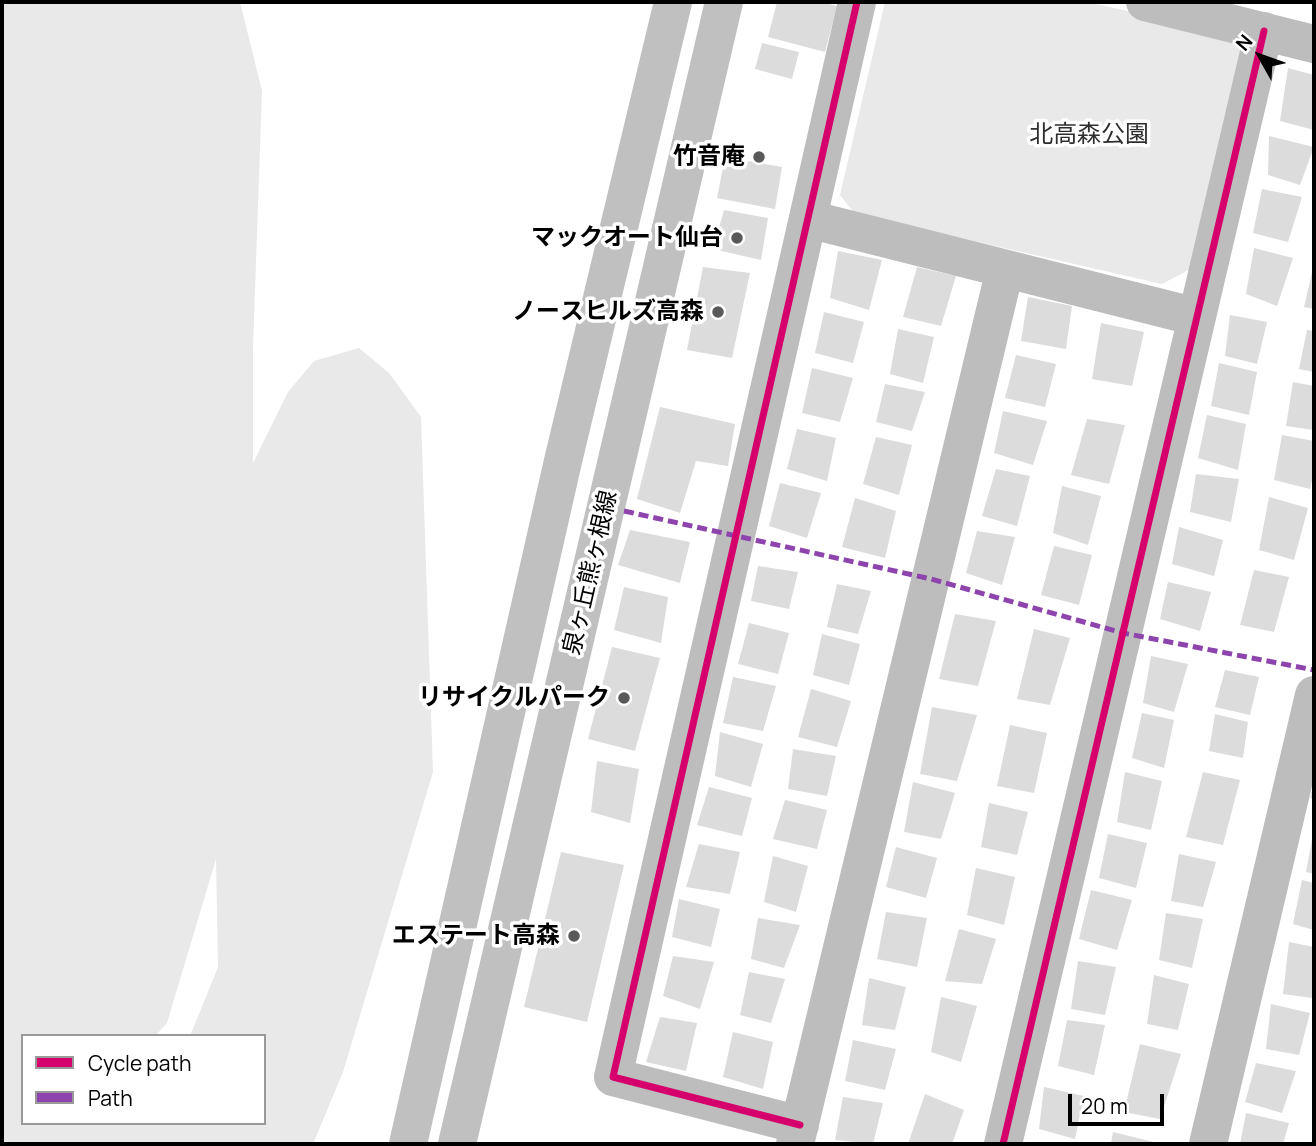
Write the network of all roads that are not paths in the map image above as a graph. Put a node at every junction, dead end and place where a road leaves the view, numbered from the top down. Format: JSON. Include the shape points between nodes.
{"nodes":[{"id":1,"x":673,"y":2,"type":"edge"},
{"id":2,"x":724,"y":2,"type":"edge"},
{"id":3,"x":857,"y":2,"type":"edge"},
{"id":4,"x":1145,"y":2,"type":"edge"},
{"id":5,"x":1264,"y":31,"type":"junction"},
{"id":6,"x":1314,"y":44,"type":"edge"},
{"id":7,"x":808,"y":219,"type":"junction"},
{"id":8,"x":1005,"y":269,"type":"junction"},
{"id":9,"x":1197,"y":317,"type":"junction"},
{"id":10,"x":1314,"y":695,"type":"edge"},
{"id":11,"x":798,"y":1135,"type":"edge"},
{"id":12,"x":408,"y":1144,"type":"edge"},
{"id":13,"x":457,"y":1144,"type":"edge"},
{"id":14,"x":1003,"y":1144,"type":"edge"},
{"id":15,"x":1208,"y":1144,"type":"edge"}],
"edges":[{"from":1,"to":12,"type":"main road"},
{"from":2,"to":13,"type":"main road","name":"泉ヶ丘熊ヶ根線"},
{"from":3,"to":7,"type":"street"},
{"from":4,"to":5,"type":"street"},
{"from":5,"to":6,"type":"street"},
{"from":5,"to":9,"type":"street"},
{"from":7,"to":8,"type":"street"},
{"from":7,"to":11,"type":"street","via":[[613,1077]]},
{"from":8,"to":9,"type":"street"},
{"from":8,"to":11,"type":"street"},
{"from":9,"to":14,"type":"street"},
{"from":10,"to":15,"type":"street"}]}
